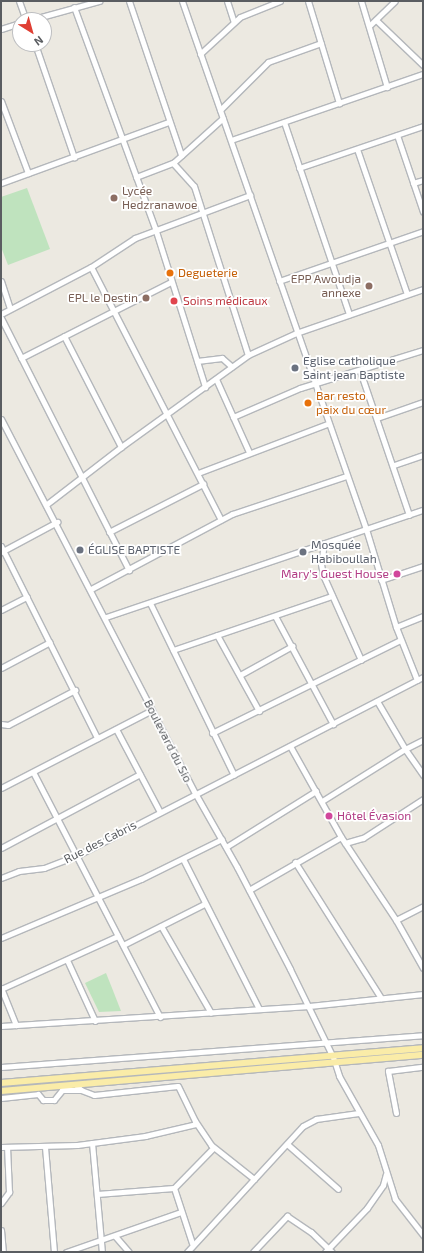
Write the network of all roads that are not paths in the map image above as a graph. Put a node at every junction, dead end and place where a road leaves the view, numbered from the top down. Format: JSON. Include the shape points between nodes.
{"nodes":[{"id":1,"x":19,"y":1,"type":"edge"},
{"id":2,"x":98,"y":1,"type":"edge"},
{"id":3,"x":129,"y":1,"type":"edge"},
{"id":4,"x":182,"y":1,"type":"edge"},
{"id":5,"x":226,"y":1,"type":"edge"},
{"id":6,"x":280,"y":1,"type":"edge"},
{"id":7,"x":308,"y":1,"type":"edge"},
{"id":8,"x":361,"y":1,"type":"edge"},
{"id":9,"x":395,"y":1,"type":"edge"},
{"id":10,"x":74,"y":7,"type":"junction"},
{"id":11,"x":23,"y":12,"type":"edge"},
{"id":12,"x":52,"y":14,"type":"edge"},
{"id":13,"x":376,"y":20,"type":"junction"},
{"id":14,"x":234,"y":22,"type":"junction"},
{"id":15,"x":12,"y":26,"type":"edge"},
{"id":16,"x":369,"y":26,"type":"junction"},
{"id":17,"x":1,"y":29,"type":"edge"},
{"id":18,"x":321,"y":44,"type":"junction"},
{"id":19,"x":38,"y":52,"type":"edge"},
{"id":20,"x":200,"y":54,"type":"junction"},
{"id":21,"x":423,"y":65,"type":"edge"},
{"id":22,"x":423,"y":74,"type":"edge"},
{"id":23,"x":387,"y":87,"type":"junction"},
{"id":24,"x":1,"y":102,"type":"edge"},
{"id":25,"x":339,"y":103,"type":"junction"},
{"id":26,"x":220,"y":110,"type":"junction"},
{"id":27,"x":223,"y":118,"type":"junction"},
{"id":28,"x":169,"y":122,"type":"junction"},
{"id":29,"x":284,"y":122,"type":"junction"},
{"id":30,"x":423,"y":126,"type":"edge"},
{"id":31,"x":397,"y":135,"type":"junction"},
{"id":32,"x":123,"y":140,"type":"junction"},
{"id":33,"x":231,"y":140,"type":"junction"},
{"id":34,"x":357,"y":149,"type":"junction"},
{"id":35,"x":181,"y":156,"type":"junction"},
{"id":36,"x":74,"y":157,"type":"junction"},
{"id":37,"x":173,"y":163,"type":"junction"},
{"id":38,"x":299,"y":168,"type":"junction"},
{"id":39,"x":28,"y":173,"type":"junction"},
{"id":40,"x":136,"y":177,"type":"junction"},
{"id":41,"x":423,"y":180,"type":"edge"},
{"id":42,"x":1,"y":183,"type":"edge"},
{"id":43,"x":413,"y":183,"type":"junction"},
{"id":44,"x":250,"y":195,"type":"junction"},
{"id":45,"x":202,"y":211,"type":"junction"},
{"id":46,"x":423,"y":212,"type":"edge"},
{"id":47,"x":155,"y":228,"type":"junction"},
{"id":48,"x":423,"y":231,"type":"edge"},
{"id":49,"x":389,"y":243,"type":"junction"},
{"id":50,"x":332,"y":263,"type":"junction"},
{"id":51,"x":91,"y":266,"type":"junction"},
{"id":52,"x":1,"y":281,"type":"edge"},
{"id":53,"x":279,"y":281,"type":"junction"},
{"id":54,"x":171,"y":282,"type":"junction"},
{"id":55,"x":423,"y":289,"type":"edge"},
{"id":56,"x":406,"y":294,"type":"junction"},
{"id":57,"x":10,"y":309,"type":"junction"},
{"id":58,"x":113,"y":311,"type":"junction"},
{"id":59,"x":1,"y":314,"type":"edge"},
{"id":60,"x":349,"y":314,"type":"junction"},
{"id":61,"x":1,"y":318,"type":"edge"},
{"id":62,"x":296,"y":333,"type":"junction"},
{"id":63,"x":64,"y":336,"type":"junction"},
{"id":64,"x":423,"y":350,"type":"edge"},
{"id":65,"x":248,"y":356,"type":"junction"},
{"id":66,"x":21,"y":358,"type":"junction"},
{"id":67,"x":197,"y":361,"type":"junction"},
{"id":68,"x":232,"y":367,"type":"junction"},
{"id":69,"x":360,"y":372,"type":"junction"},
{"id":70,"x":216,"y":379,"type":"junction"},
{"id":71,"x":314,"y":384,"type":"junction"},
{"id":72,"x":205,"y":387,"type":"junction"},
{"id":73,"x":423,"y":402,"type":"edge"},
{"id":74,"x":166,"y":414,"type":"junction"},
{"id":75,"x":233,"y":417,"type":"junction"},
{"id":76,"x":1,"y":418,"type":"edge"},
{"id":77,"x":377,"y":418,"type":"junction"},
{"id":78,"x":327,"y":424,"type":"junction"},
{"id":79,"x":121,"y":447,"type":"junction"},
{"id":80,"x":249,"y":452,"type":"junction"},
{"id":81,"x":423,"y":455,"type":"edge"},
{"id":82,"x":394,"y":465,"type":"junction"},
{"id":83,"x":198,"y":473,"type":"junction"},
{"id":84,"x":346,"y":476,"type":"junction"},
{"id":85,"x":81,"y":478,"type":"junction"},
{"id":86,"x":203,"y":484,"type":"junction"},
{"id":87,"x":47,"y":504,"type":"junction"},
{"id":88,"x":423,"y":510,"type":"edge"},
{"id":89,"x":409,"y":514,"type":"junction"},
{"id":90,"x":221,"y":520,"type":"junction"},
{"id":91,"x":57,"y":522,"type":"junction"},
{"id":92,"x":366,"y":529,"type":"junction"},
{"id":93,"x":109,"y":532,"type":"junction"},
{"id":94,"x":324,"y":543,"type":"junction"},
{"id":95,"x":2,"y":550,"type":"edge"},
{"id":96,"x":423,"y":566,"type":"edge"},
{"id":97,"x":129,"y":570,"type":"junction"},
{"id":98,"x":381,"y":580,"type":"junction"},
{"id":99,"x":91,"y":589,"type":"junction"},
{"id":100,"x":332,"y":596,"type":"junction"},
{"id":101,"x":27,"y":597,"type":"junction"},
{"id":102,"x":150,"y":603,"type":"junction"},
{"id":103,"x":1,"y":610,"type":"edge"},
{"id":104,"x":275,"y":616,"type":"junction"},
{"id":105,"x":423,"y":616,"type":"edge"},
{"id":106,"x":106,"y":617,"type":"junction"},
{"id":107,"x":396,"y":627,"type":"junction"},
{"id":108,"x":217,"y":635,"type":"junction"},
{"id":109,"x":400,"y":640,"type":"junction"},
{"id":110,"x":50,"y":642,"type":"junction"},
{"id":111,"x":292,"y":646,"type":"junction"},
{"id":112,"x":173,"y":650,"type":"junction"},
{"id":113,"x":361,"y":660,"type":"junction"},
{"id":114,"x":1,"y":668,"type":"edge"},
{"id":115,"x":240,"y":675,"type":"junction"},
{"id":116,"x":423,"y":677,"type":"edge"},
{"id":117,"x":417,"y":680,"type":"junction"},
{"id":118,"x":313,"y":684,"type":"junction"},
{"id":119,"x":75,"y":690,"type":"junction"},
{"id":120,"x":377,"y":701,"type":"junction"},
{"id":121,"x":152,"y":710,"type":"junction"},
{"id":122,"x":259,"y":711,"type":"junction"},
{"id":123,"x":1,"y":724,"type":"edge"},
{"id":124,"x":333,"y":724,"type":"junction"},
{"id":125,"x":116,"y":729,"type":"junction"},
{"id":126,"x":212,"y":733,"type":"junction"},
{"id":127,"x":97,"y":738,"type":"junction"},
{"id":128,"x":423,"y":740,"type":"edge"},
{"id":129,"x":290,"y":746,"type":"junction"},
{"id":130,"x":405,"y":749,"type":"junction"},
{"id":131,"x":33,"y":772,"type":"junction"},
{"id":132,"x":140,"y":774,"type":"junction"},
{"id":133,"x":234,"y":775,"type":"junction"},
{"id":134,"x":423,"y":775,"type":"edge"},
{"id":135,"x":1,"y":788,"type":"edge"},
{"id":136,"x":316,"y":791,"type":"junction"},
{"id":137,"x":195,"y":793,"type":"junction"},
{"id":138,"x":423,"y":799,"type":"edge"},
{"id":139,"x":322,"y":801,"type":"junction"},
{"id":140,"x":160,"y":812,"type":"junction"},
{"id":141,"x":58,"y":817,"type":"junction"},
{"id":142,"x":341,"y":837,"type":"junction"},
{"id":143,"x":222,"y":839,"type":"junction"},
{"id":144,"x":345,"y":843,"type":"junction"},
{"id":145,"x":226,"y":847,"type":"junction"},
{"id":146,"x":1,"y":848,"type":"edge"},
{"id":147,"x":76,"y":856,"type":"junction"},
{"id":148,"x":183,"y":859,"type":"junction"},
{"id":149,"x":295,"y":862,"type":"junction"},
{"id":150,"x":1,"y":878,"type":"edge"},
{"id":151,"x":249,"y":890,"type":"junction"},
{"id":152,"x":98,"y":897,"type":"junction"},
{"id":153,"x":204,"y":904,"type":"junction"},
{"id":154,"x":423,"y":906,"type":"edge"},
{"id":155,"x":396,"y":920,"type":"junction"},
{"id":156,"x":161,"y":926,"type":"junction"},
{"id":157,"x":118,"y":936,"type":"junction"},
{"id":158,"x":1,"y":938,"type":"edge"},
{"id":159,"x":123,"y":945,"type":"junction"},
{"id":160,"x":67,"y":960,"type":"junction"},
{"id":161,"x":423,"y":968,"type":"edge"},
{"id":162,"x":1,"y":989,"type":"edge"},
{"id":163,"x":423,"y":994,"type":"edge"},
{"id":164,"x":381,"y":998,"type":"junction"},
{"id":165,"x":309,"y":1006,"type":"junction"},
{"id":166,"x":259,"y":1009,"type":"junction"},
{"id":167,"x":211,"y":1013,"type":"junction"},
{"id":168,"x":160,"y":1016,"type":"junction"},
{"id":169,"x":96,"y":1021,"type":"junction"},
{"id":170,"x":16,"y":1025,"type":"junction"},
{"id":171,"x":1,"y":1026,"type":"edge"},
{"id":172,"x":423,"y":1035,"type":"edge"},
{"id":173,"x":327,"y":1043,"type":"junction"},
{"id":174,"x":423,"y":1048,"type":"edge"},
{"id":175,"x":423,"y":1055,"type":"edge"},
{"id":176,"x":333,"y":1056,"type":"junction"},
{"id":177,"x":335,"y":1063,"type":"junction"},
{"id":178,"x":1,"y":1067,"type":"edge"},
{"id":179,"x":423,"y":1067,"type":"edge"},
{"id":180,"x":1,"y":1083,"type":"edge"},
{"id":181,"x":78,"y":1088,"type":"junction"},
{"id":182,"x":1,"y":1091,"type":"edge"},
{"id":183,"x":1,"y":1098,"type":"edge"},
{"id":184,"x":359,"y":1113,"type":"junction"},
{"id":185,"x":396,"y":1113,"type":"dead end"},
{"id":186,"x":196,"y":1124,"type":"junction"},
{"id":187,"x":92,"y":1143,"type":"junction"},
{"id":188,"x":287,"y":1144,"type":"junction"},
{"id":189,"x":4,"y":1147,"type":"edge"},
{"id":190,"x":45,"y":1147,"type":"junction"},
{"id":191,"x":213,"y":1148,"type":"junction"},
{"id":192,"x":386,"y":1173,"type":"junction"},
{"id":193,"x":254,"y":1179,"type":"junction"},
{"id":194,"x":174,"y":1188,"type":"junction"},
{"id":195,"x":338,"y":1189,"type":"dead end"},
{"id":196,"x":97,"y":1194,"type":"junction"},
{"id":197,"x":1,"y":1203,"type":"edge"},
{"id":198,"x":181,"y":1212,"type":"junction"},
{"id":199,"x":1,"y":1230,"type":"edge"},
{"id":200,"x":423,"y":1235,"type":"edge"},
{"id":201,"x":115,"y":1236,"type":"junction"},
{"id":202,"x":101,"y":1242,"type":"junction"},
{"id":203,"x":192,"y":1243,"type":"junction"},
{"id":204,"x":329,"y":1251,"type":"edge"},
{"id":205,"x":3,"y":1252,"type":"edge"},
{"id":206,"x":54,"y":1252,"type":"edge"},
{"id":207,"x":66,"y":1252,"type":"edge"},
{"id":208,"x":102,"y":1252,"type":"edge"},
{"id":209,"x":129,"y":1252,"type":"edge"},
{"id":210,"x":187,"y":1252,"type":"edge"},
{"id":211,"x":253,"y":1252,"type":"edge"}],
"edges":[{"from":1,"to":11,"type":"street"},
{"from":2,"to":10,"type":"street"},
{"from":3,"to":28,"type":"street"},
{"from":4,"to":20,"type":"street"},
{"from":5,"to":14,"type":"street"},
{"from":6,"to":14,"type":"street","via":[[248,13]]},
{"from":7,"to":18,"type":"street"},
{"from":8,"to":16,"type":"street"},
{"from":9,"to":13,"type":"street"},
{"from":10,"to":12,"type":"street"},
{"from":10,"to":32,"type":"street"},
{"from":13,"to":16,"type":"street"},
{"from":13,"to":21,"type":"street"},
{"from":14,"to":20,"type":"street"},
{"from":15,"to":17,"type":"street"},
{"from":16,"to":23,"type":"street"},
{"from":18,"to":25,"type":"street"},
{"from":18,"to":26,"type":"street","via":[[268,62]]},
{"from":19,"to":36,"type":"street"},
{"from":20,"to":26,"type":"street"},
{"from":22,"to":23,"type":"street"},
{"from":23,"to":25,"type":"street"},
{"from":24,"to":39,"type":"street"},
{"from":25,"to":29,"type":"street"},
{"from":26,"to":27,"type":"street"},
{"from":27,"to":33,"type":"street"},
{"from":27,"to":35,"type":"street"},
{"from":28,"to":32,"type":"street"},
{"from":28,"to":35,"type":"street"},
{"from":29,"to":33,"type":"street"},
{"from":29,"to":38,"type":"street"},
{"from":30,"to":31,"type":"street"},
{"from":31,"to":34,"type":"street"},
{"from":31,"to":43,"type":"street"},
{"from":32,"to":36,"type":"street"},
{"from":32,"to":40,"type":"street"},
{"from":33,"to":44,"type":"street"},
{"from":34,"to":38,"type":"street"},
{"from":34,"to":49,"type":"street"},
{"from":35,"to":37,"type":"street"},
{"from":36,"to":39,"type":"street"},
{"from":37,"to":40,"type":"street"},
{"from":37,"to":45,"type":"street","via":[[194,186]]},
{"from":38,"to":50,"type":"street"},
{"from":39,"to":42,"type":"street"},
{"from":40,"to":47,"type":"street"},
{"from":41,"to":43,"type":"street"},
{"from":43,"to":46,"type":"street"},
{"from":44,"to":45,"type":"street"},
{"from":44,"to":53,"type":"street"},
{"from":45,"to":47,"type":"street"},
{"from":45,"to":65,"type":"street"},
{"from":47,"to":51,"type":"street"},
{"from":47,"to":54,"type":"street"},
{"from":48,"to":49,"type":"street"},
{"from":49,"to":50,"type":"street"},
{"from":49,"to":56,"type":"street"},
{"from":50,"to":53,"type":"street"},
{"from":50,"to":60,"type":"street"},
{"from":51,"to":57,"type":"street"},
{"from":51,"to":58,"type":"street"},
{"from":52,"to":57,"type":"street"},
{"from":53,"to":62,"type":"street"},
{"from":54,"to":58,"type":"street"},
{"from":54,"to":67,"type":"street"},
{"from":55,"to":56,"type":"street"},
{"from":56,"to":60,"type":"street"},
{"from":57,"to":59,"type":"street"},
{"from":58,"to":63,"type":"street"},
{"from":58,"to":74,"type":"street"},
{"from":60,"to":62,"type":"street"},
{"from":61,"to":66,"type":"street"},
{"from":62,"to":65,"type":"street"},
{"from":62,"to":71,"type":"street"},
{"from":63,"to":66,"type":"street"},
{"from":63,"to":79,"type":"street"},
{"from":64,"to":69,"type":"street"},
{"from":65,"to":68,"type":"street"},
{"from":66,"to":85,"type":"street"},
{"from":67,"to":68,"type":"street","via":[[222,358]]},
{"from":67,"to":72,"type":"street"},
{"from":68,"to":70,"type":"street"},
{"from":69,"to":71,"type":"street"},
{"from":69,"to":77,"type":"street"},
{"from":70,"to":72,"type":"street"},
{"from":70,"to":75,"type":"street"},
{"from":71,"to":75,"type":"street"},
{"from":71,"to":78,"type":"street"},
{"from":72,"to":74,"type":"street"},
{"from":73,"to":77,"type":"street"},
{"from":74,"to":79,"type":"street"},
{"from":74,"to":83,"type":"street"},
{"from":75,"to":80,"type":"street"},
{"from":76,"to":87,"type":"street","name":"Boulevard du Sio"},
{"from":77,"to":82,"type":"street"},
{"from":78,"to":80,"type":"street"},
{"from":78,"to":84,"type":"street"},
{"from":79,"to":85,"type":"street"},
{"from":80,"to":83,"type":"street"},
{"from":81,"to":82,"type":"street"},
{"from":82,"to":89,"type":"street"},
{"from":83,"to":86,"type":"street"},
{"from":84,"to":90,"type":"street"},
{"from":84,"to":92,"type":"street"},
{"from":85,"to":87,"type":"street"},
{"from":85,"to":93,"type":"street"},
{"from":86,"to":90,"type":"street"},
{"from":86,"to":93,"type":"street"},
{"from":87,"to":91,"type":"street","name":"Boulevard du Sio"},
{"from":88,"to":89,"type":"street"},
{"from":89,"to":92,"type":"street"},
{"from":90,"to":97,"type":"street"},
{"from":91,"to":95,"type":"street"},
{"from":91,"to":99,"type":"street","name":"Boulevard du Sio"},
{"from":92,"to":94,"type":"street"},
{"from":92,"to":98,"type":"street"},
{"from":93,"to":97,"type":"street"},
{"from":94,"to":100,"type":"street","via":[[321,568]]},
{"from":94,"to":102,"type":"street"},
{"from":95,"to":101,"type":"street"},
{"from":96,"to":98,"type":"street"},
{"from":97,"to":99,"type":"street"},
{"from":98,"to":107,"type":"street"},
{"from":99,"to":106,"type":"street","name":"Boulevard du Sio"},
{"from":100,"to":104,"type":"street"},
{"from":100,"to":113,"type":"street"},
{"from":101,"to":103,"type":"street"},
{"from":101,"to":110,"type":"street"},
{"from":102,"to":106,"type":"street"},
{"from":102,"to":112,"type":"street"},
{"from":104,"to":108,"type":"street"},
{"from":104,"to":111,"type":"street"},
{"from":105,"to":107,"type":"street"},
{"from":106,"to":121,"type":"street","name":"Boulevard du Sio"},
{"from":107,"to":109,"type":"street"},
{"from":108,"to":112,"type":"street"},
{"from":108,"to":115,"type":"street"},
{"from":109,"to":113,"type":"street"},
{"from":109,"to":117,"type":"street"},
{"from":110,"to":114,"type":"street"},
{"from":110,"to":119,"type":"street"},
{"from":111,"to":115,"type":"street"},
{"from":111,"to":118,"type":"street"},
{"from":112,"to":126,"type":"street"},
{"from":113,"to":118,"type":"street"},
{"from":115,"to":122,"type":"street"},
{"from":116,"to":117,"type":"street","name":"Rue des Cabris"},
{"from":117,"to":120,"type":"street","name":"Rue des Cabris"},
{"from":118,"to":122,"type":"street"},
{"from":118,"to":124,"type":"street"},
{"from":119,"to":123,"type":"street","via":[[8,725]]},
{"from":119,"to":127,"type":"street"},
{"from":120,"to":124,"type":"street","name":"Rue des Cabris"},
{"from":120,"to":130,"type":"street"},
{"from":121,"to":125,"type":"street"},
{"from":121,"to":137,"type":"street","name":"Boulevard du Sio"},
{"from":122,"to":126,"type":"street"},
{"from":124,"to":129,"type":"street","name":"Rue des Cabris"},
{"from":125,"to":127,"type":"street"},
{"from":125,"to":132,"type":"street"},
{"from":126,"to":133,"type":"street"},
{"from":127,"to":131,"type":"street"},
{"from":128,"to":130,"type":"street"},
{"from":129,"to":133,"type":"street","name":"Rue des Cabris"},
{"from":129,"to":136,"type":"street"},
{"from":130,"to":134,"type":"street"},
{"from":130,"to":139,"type":"street"},
{"from":131,"to":135,"type":"street"},
{"from":131,"to":141,"type":"street"},
{"from":132,"to":140,"type":"street"},
{"from":132,"to":141,"type":"street"},
{"from":133,"to":137,"type":"street","name":"Rue des Cabris"},
{"from":136,"to":139,"type":"street"},
{"from":136,"to":145,"type":"street"},
{"from":137,"to":140,"type":"street","name":"Rue des Cabris"},
{"from":137,"to":143,"type":"street","name":"Boulevard du Sio"},
{"from":138,"to":144,"type":"street","via":[[363,838]]},
{"from":139,"to":142,"type":"street"},
{"from":140,"to":147,"type":"street","name":"Rue des Cabris"},
{"from":141,"to":146,"type":"street"},
{"from":141,"to":147,"type":"street"},
{"from":142,"to":144,"type":"street"},
{"from":142,"to":149,"type":"street"},
{"from":143,"to":145,"type":"street","name":"Boulevard du Sio"},
{"from":143,"to":148,"type":"street"},
{"from":144,"to":155,"type":"street"},
{"from":145,"to":151,"type":"street","name":"Boulevard du Sio"},
{"from":147,"to":150,"type":"street","name":"Rue des Cabris","via":[[44,868],[19,871]]},
{"from":147,"to":152,"type":"street"},
{"from":148,"to":152,"type":"street"},
{"from":148,"to":153,"type":"street"},
{"from":149,"to":151,"type":"street"},
{"from":149,"to":164,"type":"street"},
{"from":151,"to":165,"type":"street","name":"Boulevard du Sio"},
{"from":152,"to":157,"type":"street"},
{"from":152,"to":158,"type":"street"},
{"from":153,"to":156,"type":"street"},
{"from":153,"to":166,"type":"street"},
{"from":154,"to":155,"type":"street"},
{"from":155,"to":161,"type":"street"},
{"from":156,"to":159,"type":"street"},
{"from":156,"to":167,"type":"street"},
{"from":157,"to":159,"type":"street"},
{"from":157,"to":160,"type":"street"},
{"from":159,"to":168,"type":"street"},
{"from":160,"to":162,"type":"street"},
{"from":160,"to":169,"type":"street"},
{"from":162,"to":170,"type":"street"},
{"from":163,"to":164,"type":"street"},
{"from":164,"to":165,"type":"street"},
{"from":165,"to":166,"type":"street"},
{"from":165,"to":173,"type":"street","name":"Boulevard du Sio"},
{"from":166,"to":167,"type":"street"},
{"from":167,"to":168,"type":"street"},
{"from":168,"to":169,"type":"street"},
{"from":169,"to":170,"type":"street"},
{"from":170,"to":171,"type":"street"},
{"from":172,"to":173,"type":"street"},
{"from":173,"to":176,"type":"street","name":"Boulevard du Sio"},
{"from":173,"to":178,"type":"street","via":[[287,1043]]},
{"from":174,"to":176,"type":"main road"},
{"from":175,"to":177,"type":"main road"},
{"from":176,"to":177,"type":"street","name":"Boulevard du Sio"},
{"from":176,"to":180,"type":"main road"},
{"from":177,"to":181,"type":"main road"},
{"from":177,"to":184,"type":"street","name":"Boulevard du Sio","via":[[339,1076]]},
{"from":179,"to":185,"type":"street","via":[[388,1071]]},
{"from":181,"to":182,"type":"main road"},
{"from":181,"to":183,"type":"street","via":[[62,1090],[54,1100],[44,1100],[38,1094]]},
{"from":181,"to":186,"type":"street","via":[[94,1095],[178,1086]]},
{"from":184,"to":188,"type":"street","via":[[312,1121]]},
{"from":184,"to":192,"type":"street","name":"Boulevard du Sio","via":[[378,1145]]},
{"from":186,"to":187,"type":"street","via":[[145,1136]]},
{"from":186,"to":191,"type":"street"},
{"from":187,"to":190,"type":"street"},
{"from":187,"to":196,"type":"street"},
{"from":188,"to":193,"type":"street"},
{"from":188,"to":195,"type":"street"},
{"from":189,"to":190,"type":"street"},
{"from":189,"to":197,"type":"street","via":[[9,1192]]},
{"from":190,"to":206,"type":"street"},
{"from":191,"to":193,"type":"street"},
{"from":191,"to":194,"type":"street"},
{"from":192,"to":200,"type":"street","name":"Boulevard du Sio","via":[[395,1199]]},
{"from":192,"to":204,"type":"street","via":[[383,1185],[370,1203]]},
{"from":193,"to":203,"type":"street"},
{"from":194,"to":196,"type":"street"},
{"from":194,"to":198,"type":"street"},
{"from":196,"to":202,"type":"street"},
{"from":198,"to":201,"type":"street"},
{"from":198,"to":203,"type":"street"},
{"from":199,"to":205,"type":"street"},
{"from":201,"to":202,"type":"street"},
{"from":201,"to":209,"type":"street"},
{"from":202,"to":207,"type":"street"},
{"from":202,"to":208,"type":"street"},
{"from":203,"to":210,"type":"street"},
{"from":204,"to":211,"type":"street","via":[[287,1216]]}]}
